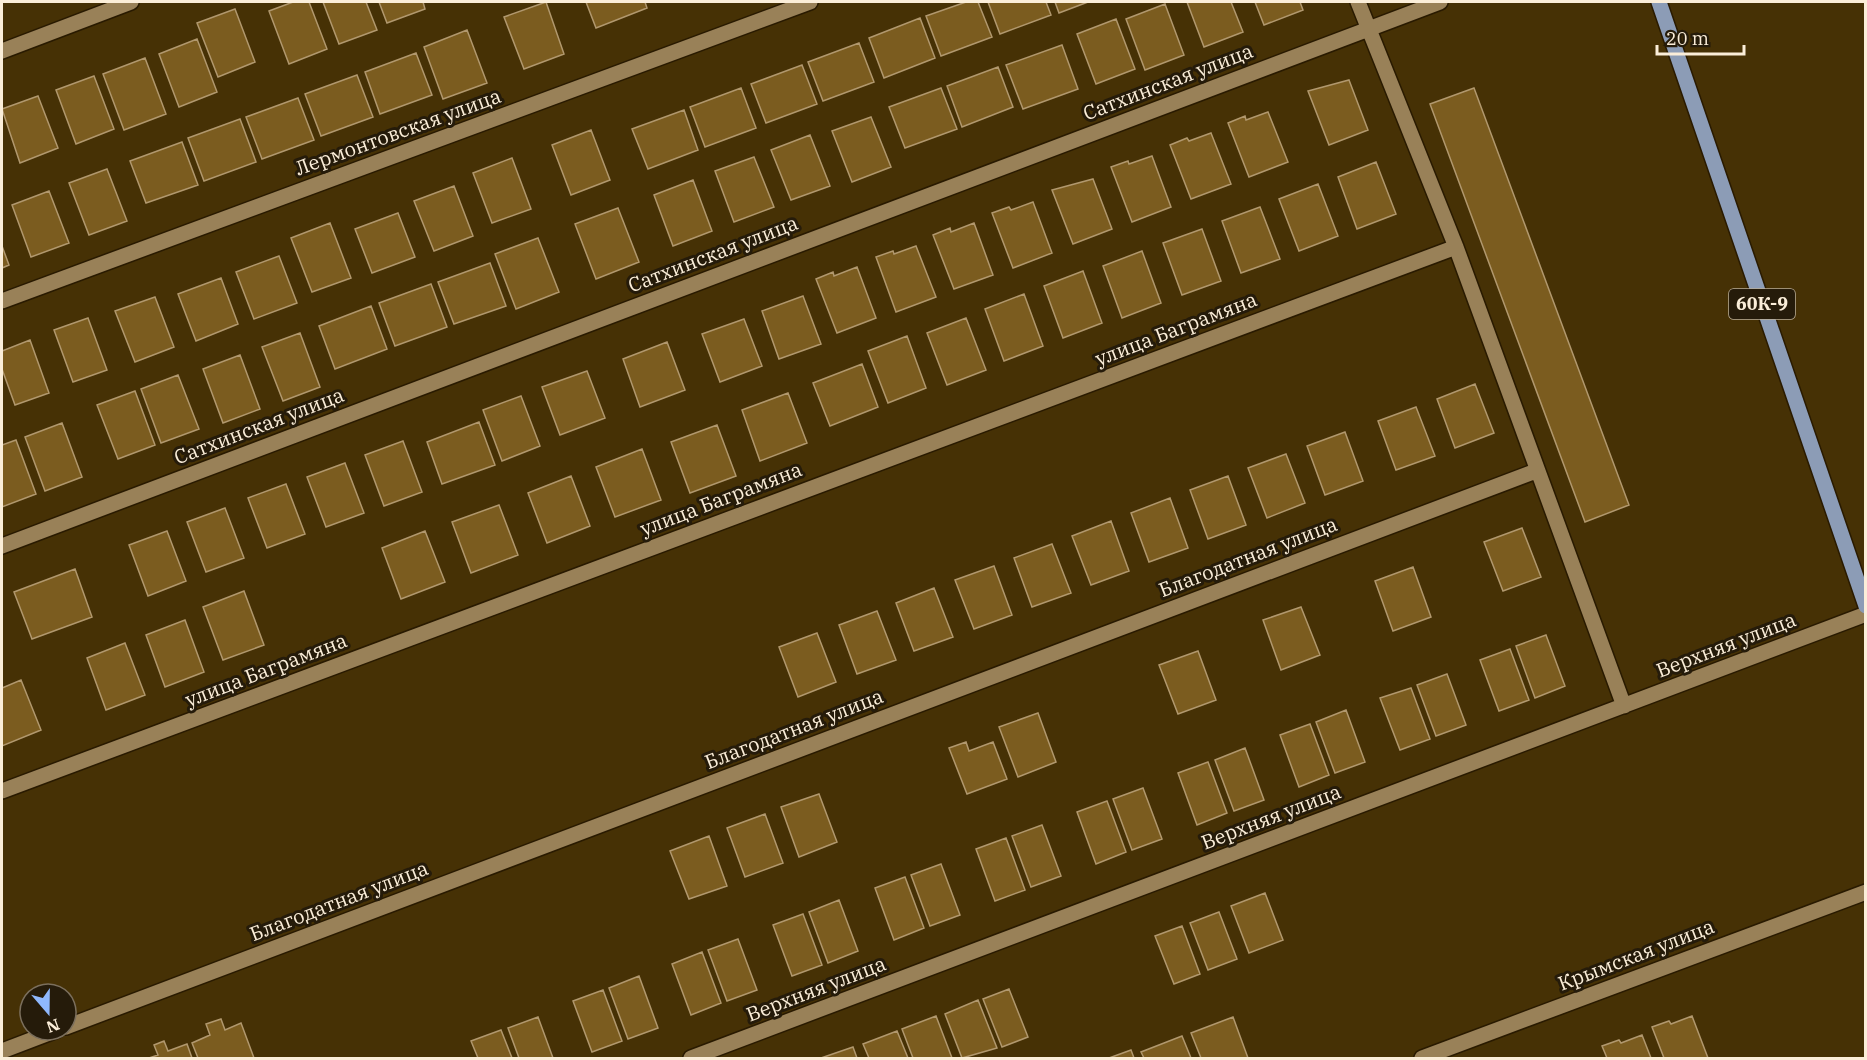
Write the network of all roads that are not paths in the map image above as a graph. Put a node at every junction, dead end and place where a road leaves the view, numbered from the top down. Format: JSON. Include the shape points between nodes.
{"nodes":[{"id":1,"x":131,"y":2,"type":"edge"},
{"id":2,"x":810,"y":2,"type":"edge"},
{"id":3,"x":1358,"y":2,"type":"edge"},
{"id":4,"x":1440,"y":2,"type":"edge"},
{"id":5,"x":1659,"y":2,"type":"edge"},
{"id":6,"x":1368,"y":28,"type":"junction"},
{"id":7,"x":2,"y":51,"type":"edge"},
{"id":8,"x":1456,"y":247,"type":"junction"},
{"id":9,"x":2,"y":302,"type":"edge"},
{"id":10,"x":1536,"y":471,"type":"junction"},
{"id":11,"x":2,"y":546,"type":"edge"},
{"id":12,"x":1866,"y":606,"type":"edge"},
{"id":13,"x":1866,"y":614,"type":"edge"},
{"id":14,"x":1624,"y":706,"type":"junction"},
{"id":15,"x":2,"y":791,"type":"edge"},
{"id":16,"x":1866,"y":892,"type":"edge"},
{"id":17,"x":78,"y":1022,"type":"edge"},
{"id":18,"x":26,"y":1042,"type":"edge"},
{"id":19,"x":2,"y":1051,"type":"edge"},
{"id":20,"x":691,"y":1059,"type":"edge"},
{"id":21,"x":1422,"y":1059,"type":"edge"}],
"edges":[{"from":1,"to":7,"type":"street"},
{"from":2,"to":9,"type":"street","name":"Лермонтовская улица"},
{"from":3,"to":6,"type":"street"},
{"from":4,"to":6,"type":"street","name":"Сатхинская улица"},
{"from":5,"to":12,"type":"main road","number":"60К-9"},
{"from":6,"to":8,"type":"street"},
{"from":6,"to":11,"type":"street","name":"Сатхинская улица"},
{"from":8,"to":10,"type":"street"},
{"from":8,"to":15,"type":"street","name":"улица Баграмяна"},
{"from":10,"to":14,"type":"street"},
{"from":10,"to":17,"type":"street","name":"Благодатная улица"},
{"from":13,"to":14,"type":"street","name":"Верхняя улица"},
{"from":14,"to":20,"type":"street","name":"Верхняя улица"},
{"from":16,"to":21,"type":"street","name":"Крымская улица"},
{"from":18,"to":19,"type":"street"}]}
